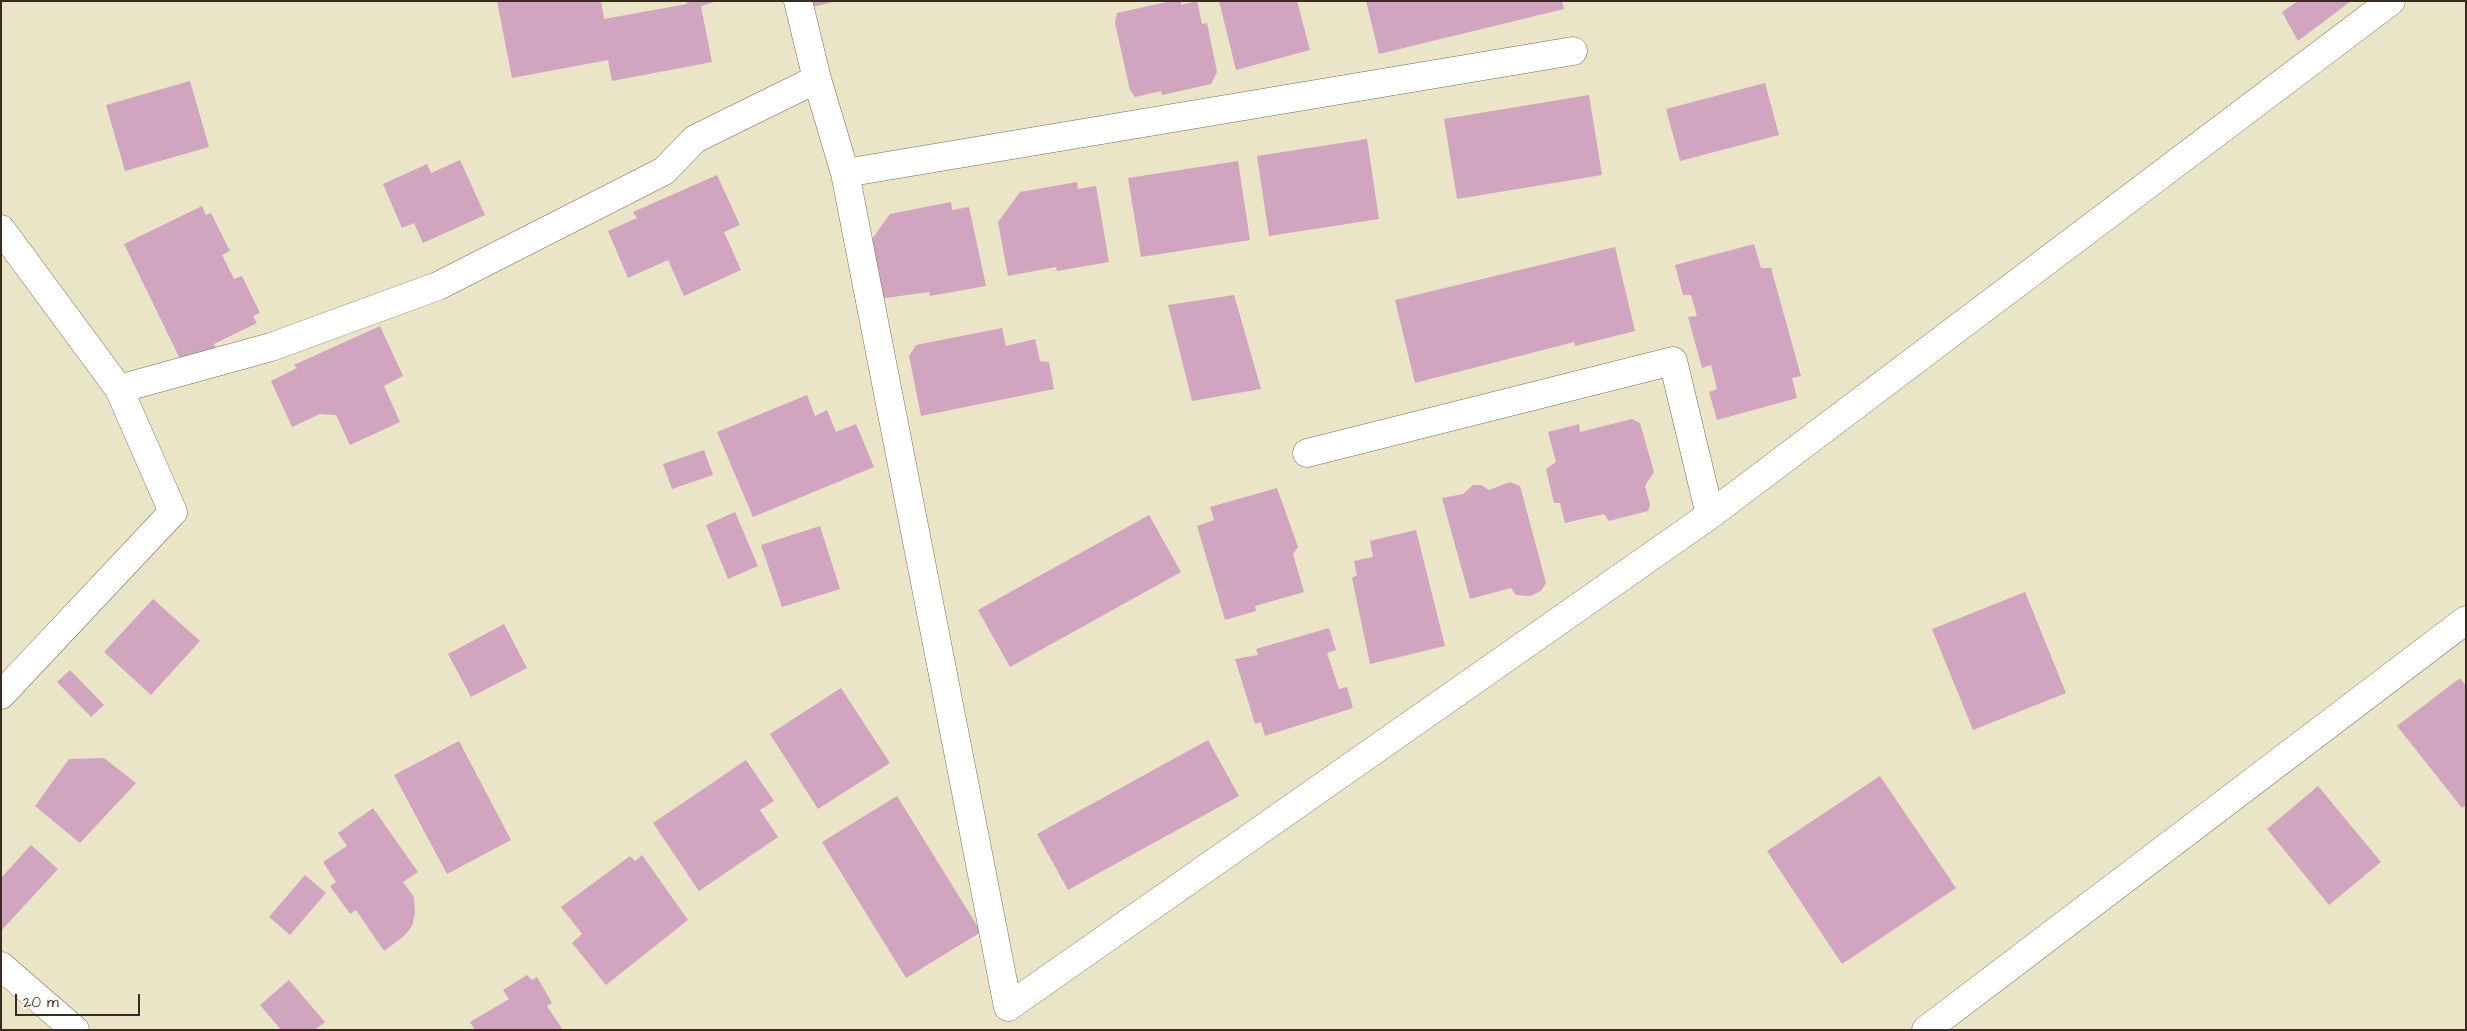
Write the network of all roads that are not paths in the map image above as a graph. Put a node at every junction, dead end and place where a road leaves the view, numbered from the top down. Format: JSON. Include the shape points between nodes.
{"nodes":[{"id":1,"x":798,"y":1,"type":"edge"},
{"id":2,"x":2392,"y":1,"type":"edge"},
{"id":3,"x":1573,"y":52,"type":"dead end"},
{"id":4,"x":817,"y":79,"type":"junction"},
{"id":5,"x":845,"y":173,"type":"junction"},
{"id":6,"x":1,"y":229,"type":"edge"},
{"id":7,"x":119,"y":388,"type":"junction"},
{"id":8,"x":1307,"y":454,"type":"dead end"},
{"id":9,"x":1710,"y":515,"type":"junction"},
{"id":10,"x":2466,"y":620,"type":"edge"},
{"id":11,"x":1,"y":695,"type":"edge"},
{"id":12,"x":1,"y":966,"type":"edge"},
{"id":13,"x":75,"y":1030,"type":"edge"},
{"id":14,"x":1926,"y":1030,"type":"edge"}],
"edges":[{"from":1,"to":4,"type":"street"},
{"from":2,"to":9,"type":"street"},
{"from":3,"to":5,"type":"street"},
{"from":4,"to":5,"type":"street"},
{"from":4,"to":7,"type":"street","via":[[695,139],[664,171],[438,286],[271,347]]},
{"from":5,"to":9,"type":"street","via":[[1008,1007]]},
{"from":6,"to":7,"type":"street"},
{"from":7,"to":11,"type":"street","via":[[173,512]]},
{"from":8,"to":9,"type":"street","via":[[1673,361]]},
{"from":10,"to":14,"type":"street"},
{"from":12,"to":13,"type":"street"}]}
